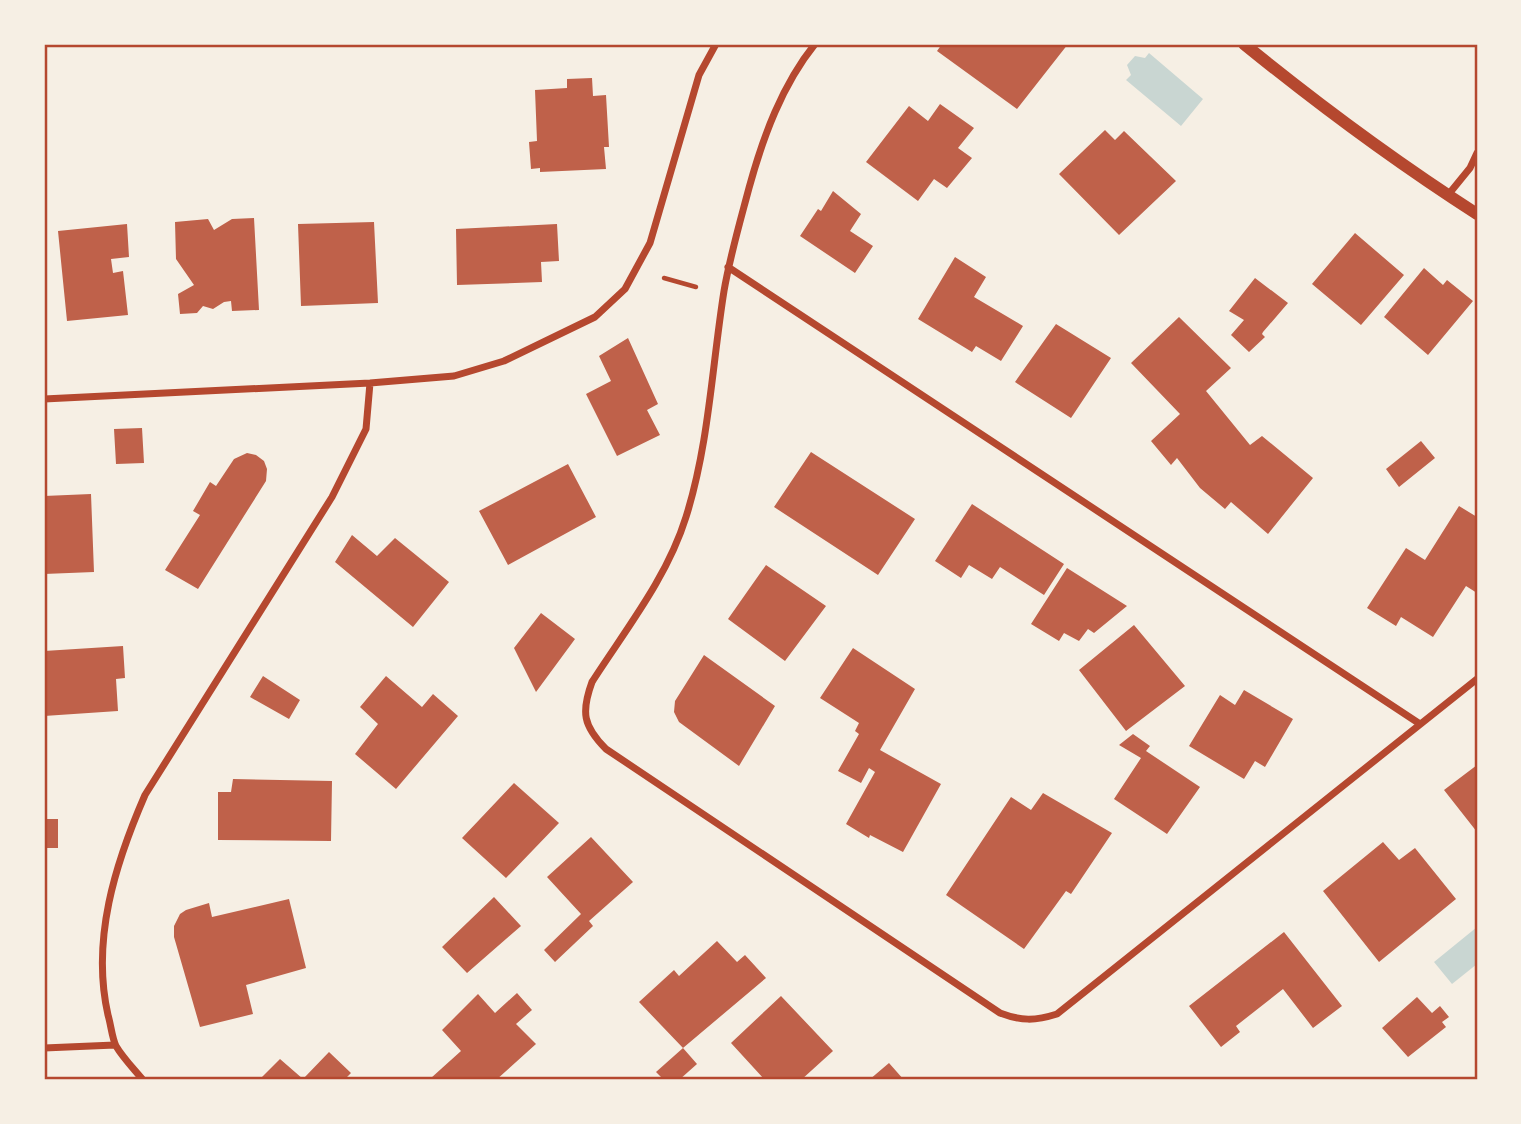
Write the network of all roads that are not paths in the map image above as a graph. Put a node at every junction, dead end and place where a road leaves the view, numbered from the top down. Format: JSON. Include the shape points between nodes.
{"nodes":[{"id":1,"x":716,"y":44,"type":"edge"},
{"id":2,"x":815,"y":44,"type":"edge"},
{"id":3,"x":1244,"y":44,"type":"edge"},
{"id":4,"x":1477,"y":153,"type":"edge"},
{"id":5,"x":1448,"y":195,"type":"junction"},
{"id":6,"x":1477,"y":214,"type":"edge"},
{"id":7,"x":728,"y":267,"type":"junction"},
{"id":8,"x":370,"y":383,"type":"junction"},
{"id":9,"x":44,"y":399,"type":"edge"},
{"id":10,"x":1477,"y":679,"type":"edge"},
{"id":11,"x":1420,"y":724,"type":"junction"},
{"id":12,"x":116,"y":1045,"type":"junction"},
{"id":13,"x":44,"y":1048,"type":"edge"},
{"id":14,"x":143,"y":1080,"type":"edge"}],
"edges":[{"from":1,"to":8,"type":"street","via":[[699,75],[650,243],[625,289],[595,317],[504,361],[454,376]]},
{"from":2,"to":7,"type":"street","via":[[776,108]]},
{"from":3,"to":5,"type":"street","via":[[1389,156]]},
{"from":4,"to":5,"type":"street"},
{"from":5,"to":6,"type":"street"},
{"from":7,"to":11,"type":"street"},
{"from":7,"to":11,"type":"street","via":[[700,463],[686,516],[668,564],[592,682],[584,703],[586,722],[606,749],[1000,1013],[1020,1020],[1057,1014]]},
{"from":8,"to":9,"type":"street"},
{"from":8,"to":12,"type":"street","via":[[366,429],[332,497],[145,795],[125,840],[104,938],[103,991]]},
{"from":10,"to":11,"type":"street"},
{"from":12,"to":13,"type":"street"},
{"from":12,"to":14,"type":"street"}]}
